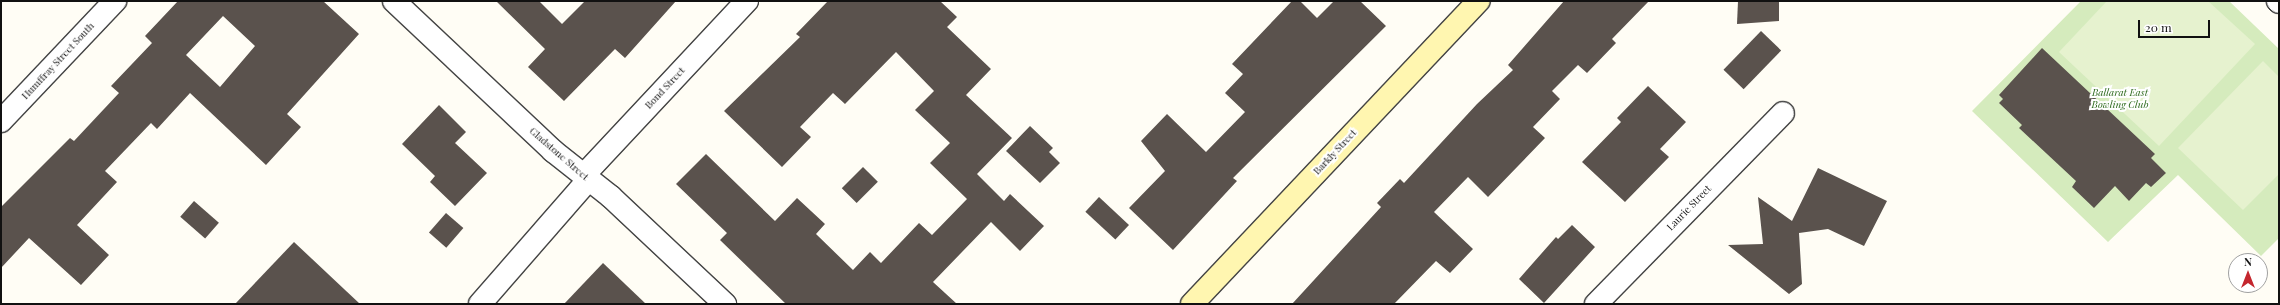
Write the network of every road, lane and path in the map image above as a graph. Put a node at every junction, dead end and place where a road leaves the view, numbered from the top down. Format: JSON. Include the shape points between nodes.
{"nodes":[{"id":1,"x":115,"y":1,"type":"edge"},
{"id":2,"x":394,"y":1,"type":"edge"},
{"id":3,"x":747,"y":1,"type":"edge"},
{"id":4,"x":1479,"y":1,"type":"edge"},
{"id":5,"x":1783,"y":113,"type":"dead end"},
{"id":6,"x":1,"y":121,"type":"edge"},
{"id":7,"x":585,"y":178,"type":"junction"},
{"id":8,"x":480,"y":304,"type":"edge"},
{"id":9,"x":725,"y":304,"type":"edge"},
{"id":10,"x":1192,"y":304,"type":"edge"},
{"id":11,"x":1596,"y":304,"type":"edge"}],
"edges":[{"from":1,"to":6,"type":"street","name":"Humffray Street South"},
{"from":2,"to":7,"type":"street","name":"Gladstone Street"},
{"from":3,"to":7,"type":"street","name":"Bond Street"},
{"from":4,"to":10,"type":"main road","name":"Barkly Street"},
{"from":5,"to":11,"type":"street","name":"Laurie Street"},
{"from":7,"to":8,"type":"street","name":"Bond Street"},
{"from":7,"to":9,"type":"street","name":"Gladstone Street","via":[[610,196]]}]}
